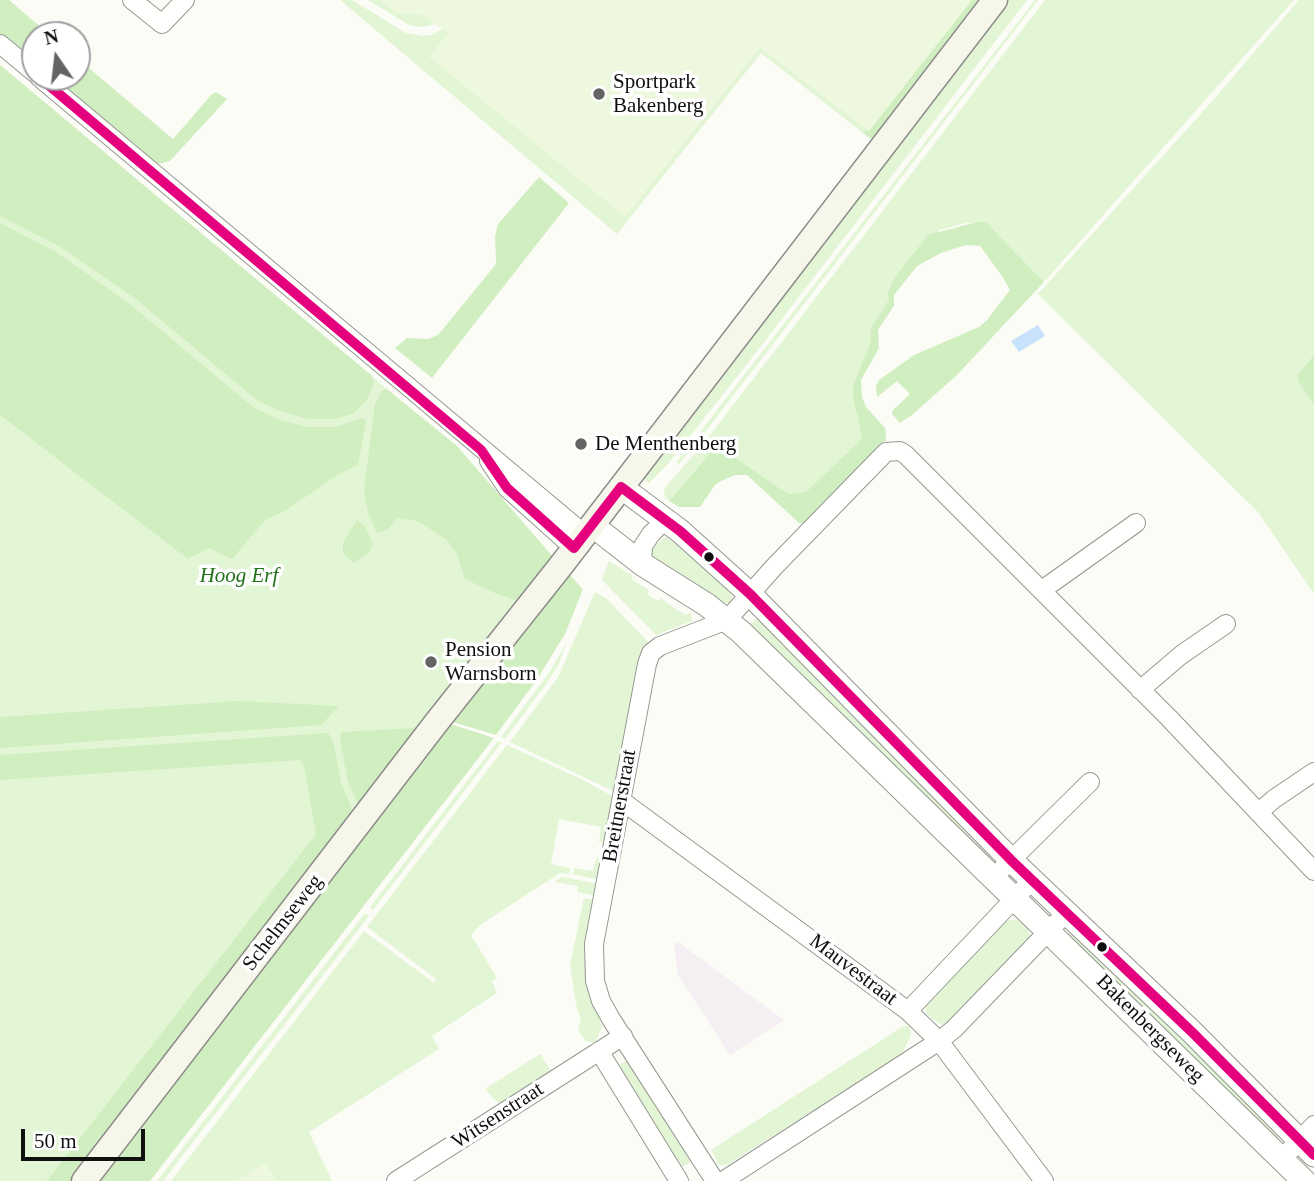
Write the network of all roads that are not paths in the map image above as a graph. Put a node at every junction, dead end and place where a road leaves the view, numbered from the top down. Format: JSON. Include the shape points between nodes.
{"nodes":[{"id":1,"x":132,"y":0,"type":"edge"},
{"id":2,"x":185,"y":0,"type":"edge"},
{"id":3,"x":995,"y":0,"type":"edge"},
{"id":4,"x":0,"y":44,"type":"edge"},
{"id":5,"x":21,"y":62,"type":"edge"},
{"id":6,"x":56,"y":91,"type":"edge"},
{"id":7,"x":621,"y":487,"type":"junction"},
{"id":8,"x":1136,"y":523,"type":"dead end"},
{"id":9,"x":669,"y":524,"type":"junction"},
{"id":10,"x":583,"y":536,"type":"junction"},
{"id":11,"x":642,"y":564,"type":"junction"},
{"id":12,"x":1042,"y":590,"type":"junction"},
{"id":13,"x":750,"y":594,"type":"junction"},
{"id":14,"x":727,"y":620,"type":"junction"},
{"id":15,"x":1226,"y":624,"type":"dead end"},
{"id":16,"x":1140,"y":690,"type":"junction"},
{"id":17,"x":1314,"y":772,"type":"edge"},
{"id":18,"x":1090,"y":782,"type":"dead end"},
{"id":19,"x":622,"y":802,"type":"junction"},
{"id":20,"x":1259,"y":811,"type":"junction"},
{"id":21,"x":1011,"y":860,"type":"junction"},
{"id":22,"x":1314,"y":871,"type":"edge"},
{"id":23,"x":994,"y":877,"type":"junction"},
{"id":24,"x":1032,"y":880,"type":"junction"},
{"id":25,"x":1015,"y":898,"type":"junction"},
{"id":26,"x":1067,"y":912,"type":"junction"},
{"id":27,"x":1050,"y":930,"type":"junction"},
{"id":28,"x":908,"y":1011,"type":"junction"},
{"id":29,"x":623,"y":1036,"type":"junction"},
{"id":30,"x":939,"y":1041,"type":"junction"},
{"id":31,"x":599,"y":1051,"type":"junction"},
{"id":32,"x":1309,"y":1140,"type":"edge"},
{"id":33,"x":1282,"y":1159,"type":"junction"},
{"id":34,"x":84,"y":1181,"type":"edge"},
{"id":35,"x":396,"y":1181,"type":"edge"},
{"id":36,"x":679,"y":1181,"type":"edge"},
{"id":37,"x":715,"y":1181,"type":"edge"},
{"id":38,"x":723,"y":1181,"type":"edge"},
{"id":39,"x":1044,"y":1181,"type":"edge"},
{"id":40,"x":1304,"y":1181,"type":"edge"}],
"edges":[{"from":1,"to":2,"type":"street","via":[[162,24]]},
{"from":3,"to":7,"type":"main road","name":"Schelmseweg"},
{"from":4,"to":5,"type":"street"},
{"from":6,"to":10,"type":"street","name":"Bakenbergseweg","via":[[481,450],[507,488]]},
{"from":7,"to":9,"type":"street","name":"Bakenbergseweg"},
{"from":7,"to":10,"type":"main road","name":"Schelmseweg"},
{"from":8,"to":12,"type":"street"},
{"from":9,"to":11,"type":"street","via":[[651,534],[643,546]]},
{"from":9,"to":13,"type":"street","name":"Bakenbergseweg"},
{"from":10,"to":11,"type":"street","name":"Bakenbergseweg"},
{"from":10,"to":34,"type":"main road","name":"Schelmseweg"},
{"from":11,"to":14,"type":"street","name":"Bakenbergseweg"},
{"from":12,"to":13,"type":"street","via":[[906,455],[894,450],[880,457]]},
{"from":12,"to":16,"type":"street"},
{"from":13,"to":14,"type":"street"},
{"from":13,"to":21,"type":"street","name":"Bakenbergseweg"},
{"from":14,"to":19,"type":"street","name":"Breitnerstraat","via":[[651,653]]},
{"from":14,"to":23,"type":"street","name":"Bakenbergseweg"},
{"from":15,"to":16,"type":"street"},
{"from":16,"to":20,"type":"street"},
{"from":17,"to":20,"type":"street"},
{"from":18,"to":21,"type":"street"},
{"from":19,"to":28,"type":"street","name":"Mauvestraat"},
{"from":19,"to":29,"type":"street","name":"Breitnerstraat","via":[[593,968],[601,1001]]},
{"from":20,"to":22,"type":"street"},
{"from":21,"to":23,"type":"street"},
{"from":21,"to":24,"type":"street","name":"Bakenbergseweg"},
{"from":23,"to":25,"type":"street","name":"Bakenbergseweg"},
{"from":24,"to":25,"type":"street"},
{"from":24,"to":26,"type":"street","name":"Bakenbergseweg"},
{"from":25,"to":27,"type":"street","name":"Bakenbergseweg"},
{"from":25,"to":28,"type":"street"},
{"from":26,"to":27,"type":"street"},
{"from":26,"to":32,"type":"street","name":"Bakenbergseweg"},
{"from":27,"to":30,"type":"street"},
{"from":27,"to":33,"type":"street","name":"Bakenbergseweg"},
{"from":28,"to":30,"type":"street","name":"Mauvestraat"},
{"from":29,"to":31,"type":"street"},
{"from":29,"to":37,"type":"street","name":"Breitnerstraat"},
{"from":30,"to":38,"type":"street"},
{"from":30,"to":39,"type":"street","name":"Mauvestraat"},
{"from":31,"to":35,"type":"street","name":"Witsenstraat"},
{"from":31,"to":36,"type":"street"},
{"from":32,"to":33,"type":"street"},
{"from":33,"to":40,"type":"street","name":"Bakenbergseweg"}]}
